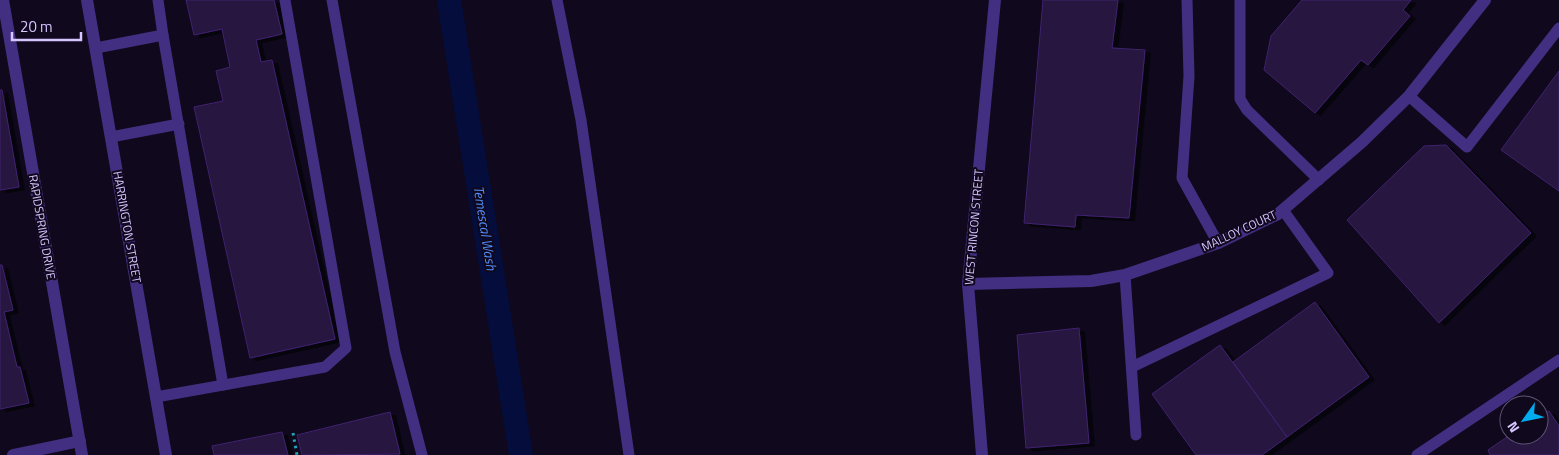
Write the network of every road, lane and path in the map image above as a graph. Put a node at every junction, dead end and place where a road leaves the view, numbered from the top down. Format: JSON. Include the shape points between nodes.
{"nodes":[{"id":1,"x":2,"y":0,"type":"edge"},
{"id":2,"x":87,"y":0,"type":"edge"},
{"id":3,"x":158,"y":0,"type":"edge"},
{"id":4,"x":285,"y":0,"type":"edge"},
{"id":5,"x":332,"y":0,"type":"edge"},
{"id":6,"x":557,"y":0,"type":"edge"},
{"id":7,"x":995,"y":0,"type":"edge"},
{"id":8,"x":1187,"y":0,"type":"edge"},
{"id":9,"x":1240,"y":0,"type":"edge"},
{"id":10,"x":1485,"y":0,"type":"edge"},
{"id":11,"x":1559,"y":28,"type":"edge"},
{"id":12,"x":163,"y":35,"type":"junction"},
{"id":13,"x":96,"y":48,"type":"junction"},
{"id":14,"x":6,"y":51,"type":"edge"},
{"id":15,"x":1409,"y":96,"type":"junction"},
{"id":16,"x":179,"y":124,"type":"junction"},
{"id":17,"x":111,"y":136,"type":"junction"},
{"id":18,"x":1319,"y":180,"type":"junction"},
{"id":19,"x":1283,"y":210,"type":"junction"},
{"id":20,"x":1218,"y":243,"type":"junction"},
{"id":21,"x":1125,"y":275,"type":"junction"},
{"id":22,"x":968,"y":284,"type":"junction"},
{"id":23,"x":1559,"y":360,"type":"edge"},
{"id":24,"x":1132,"y":367,"type":"junction"},
{"id":25,"x":223,"y":385,"type":"junction"},
{"id":26,"x":156,"y":397,"type":"junction"},
{"id":27,"x":293,"y":433,"type":"dead end"},
{"id":28,"x":1136,"y":435,"type":"dead end"},
{"id":29,"x":80,"y":441,"type":"junction"},
{"id":30,"x":13,"y":455,"type":"edge"},
{"id":31,"x":82,"y":455,"type":"edge"},
{"id":32,"x":166,"y":455,"type":"edge"},
{"id":33,"x":297,"y":455,"type":"edge"},
{"id":34,"x":422,"y":455,"type":"edge"},
{"id":35,"x":629,"y":455,"type":"edge"},
{"id":36,"x":982,"y":455,"type":"edge"},
{"id":37,"x":1417,"y":455,"type":"edge"}],
"edges":[{"from":1,"to":14,"type":"street","name":"RAPIDSPRING DRIVE"},
{"from":2,"to":13,"type":"street","name":"HARRINGTON STREET"},
{"from":3,"to":12,"type":"lane"},
{"from":4,"to":25,"type":"lane","via":[[346,348],[326,366]]},
{"from":5,"to":34,"type":"lane","via":[[395,352]]},
{"from":6,"to":35,"type":"lane","via":[[581,120]]},
{"from":7,"to":22,"type":"street","name":"WEST RINCON STREET"},
{"from":8,"to":20,"type":"lane","via":[[1189,76],[1182,178]]},
{"from":9,"to":18,"type":"lane","via":[[1240,100]]},
{"from":10,"to":15,"type":"street","name":"MALLOY COURT"},
{"from":11,"to":15,"type":"lane","via":[[1467,147]]},
{"from":12,"to":13,"type":"lane"},
{"from":12,"to":16,"type":"lane"},
{"from":13,"to":17,"type":"street","name":"HARRINGTON STREET"},
{"from":14,"to":29,"type":"street","name":"RAPIDSPRING DRIVE"},
{"from":15,"to":18,"type":"street","name":"MALLOY COURT"},
{"from":16,"to":17,"type":"lane"},
{"from":16,"to":25,"type":"lane"},
{"from":17,"to":26,"type":"street","name":"HARRINGTON STREET"},
{"from":18,"to":19,"type":"street","name":"MALLOY COURT"},
{"from":19,"to":20,"type":"street","name":"MALLOY COURT"},
{"from":19,"to":24,"type":"lane","via":[[1328,273]]},
{"from":20,"to":21,"type":"street","name":"MALLOY COURT"},
{"from":21,"to":22,"type":"street","name":"MALLOY COURT","via":[[1091,281]]},
{"from":21,"to":24,"type":"lane"},
{"from":22,"to":36,"type":"street","name":"WEST RINCON STREET"},
{"from":23,"to":37,"type":"lane"},
{"from":24,"to":28,"type":"lane"},
{"from":25,"to":26,"type":"lane"},
{"from":26,"to":32,"type":"street","name":"HARRINGTON STREET"},
{"from":27,"to":33,"type":"path"},
{"from":29,"to":30,"type":"street"},
{"from":29,"to":31,"type":"street","name":"RAPIDSPRING DRIVE"}]}
